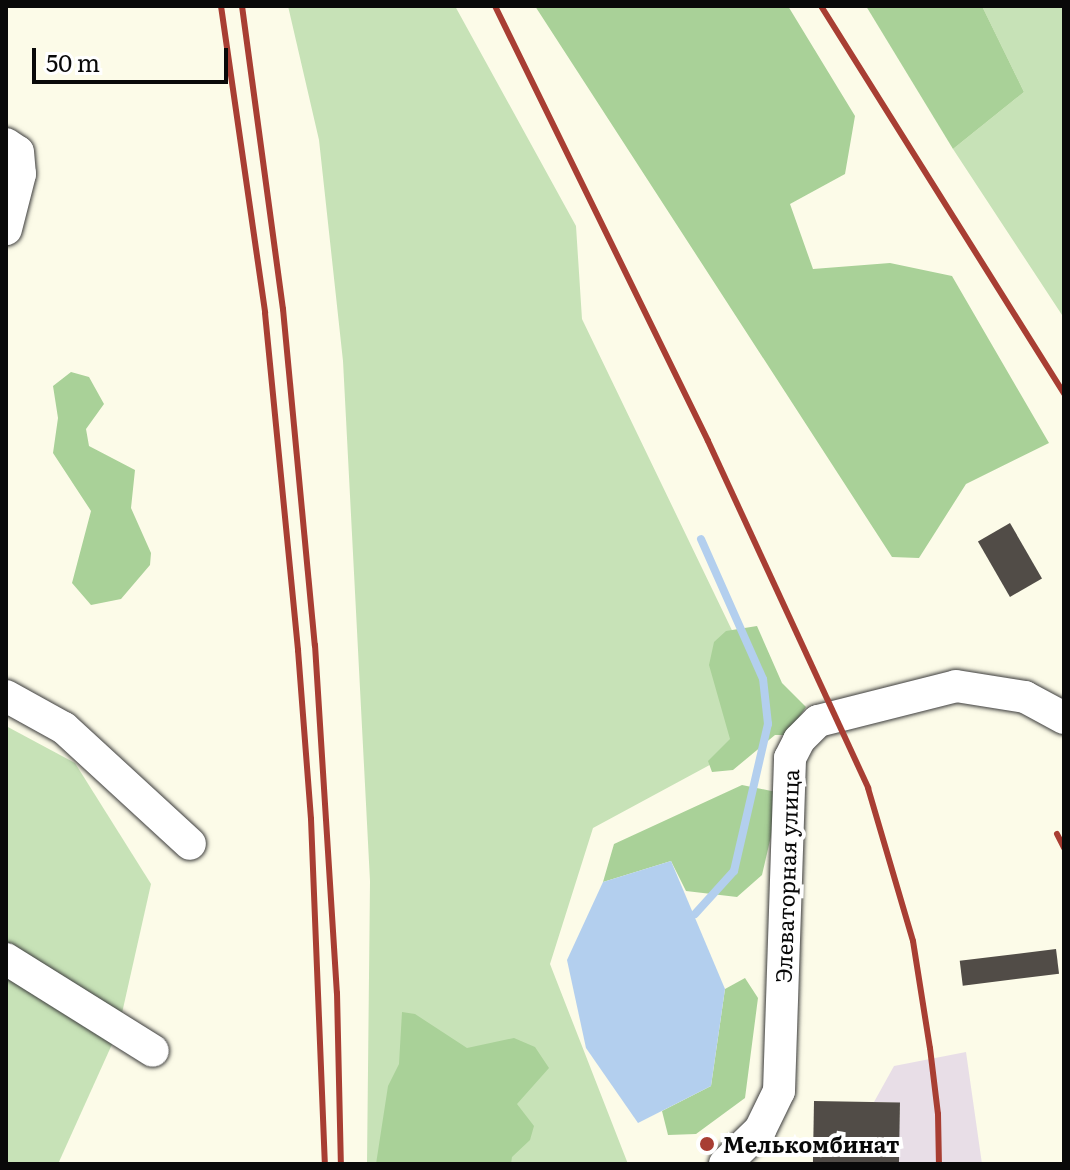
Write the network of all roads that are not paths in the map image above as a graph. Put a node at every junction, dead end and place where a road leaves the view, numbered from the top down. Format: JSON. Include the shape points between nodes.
{"nodes":[{"id":1,"x":6,"y":144,"type":"edge"},
{"id":2,"x":6,"y":229,"type":"edge"},
{"id":3,"x":6,"y":696,"type":"edge"},
{"id":4,"x":1064,"y":718,"type":"edge"},
{"id":5,"x":190,"y":844,"type":"dead end"},
{"id":6,"x":6,"y":959,"type":"edge"},
{"id":7,"x":153,"y":1051,"type":"dead end"},
{"id":8,"x":725,"y":1164,"type":"edge"}],
"edges":[{"from":1,"to":2,"type":"street","via":[[18,152],[20,174]]},
{"from":3,"to":5,"type":"street","via":[[64,728]]},
{"from":4,"to":8,"type":"street","name":"Элеваторная улица","via":[[1025,697],[956,686],[818,721],[799,740],[790,758],[779,1091],[760,1130]]},
{"from":6,"to":7,"type":"street"}]}
